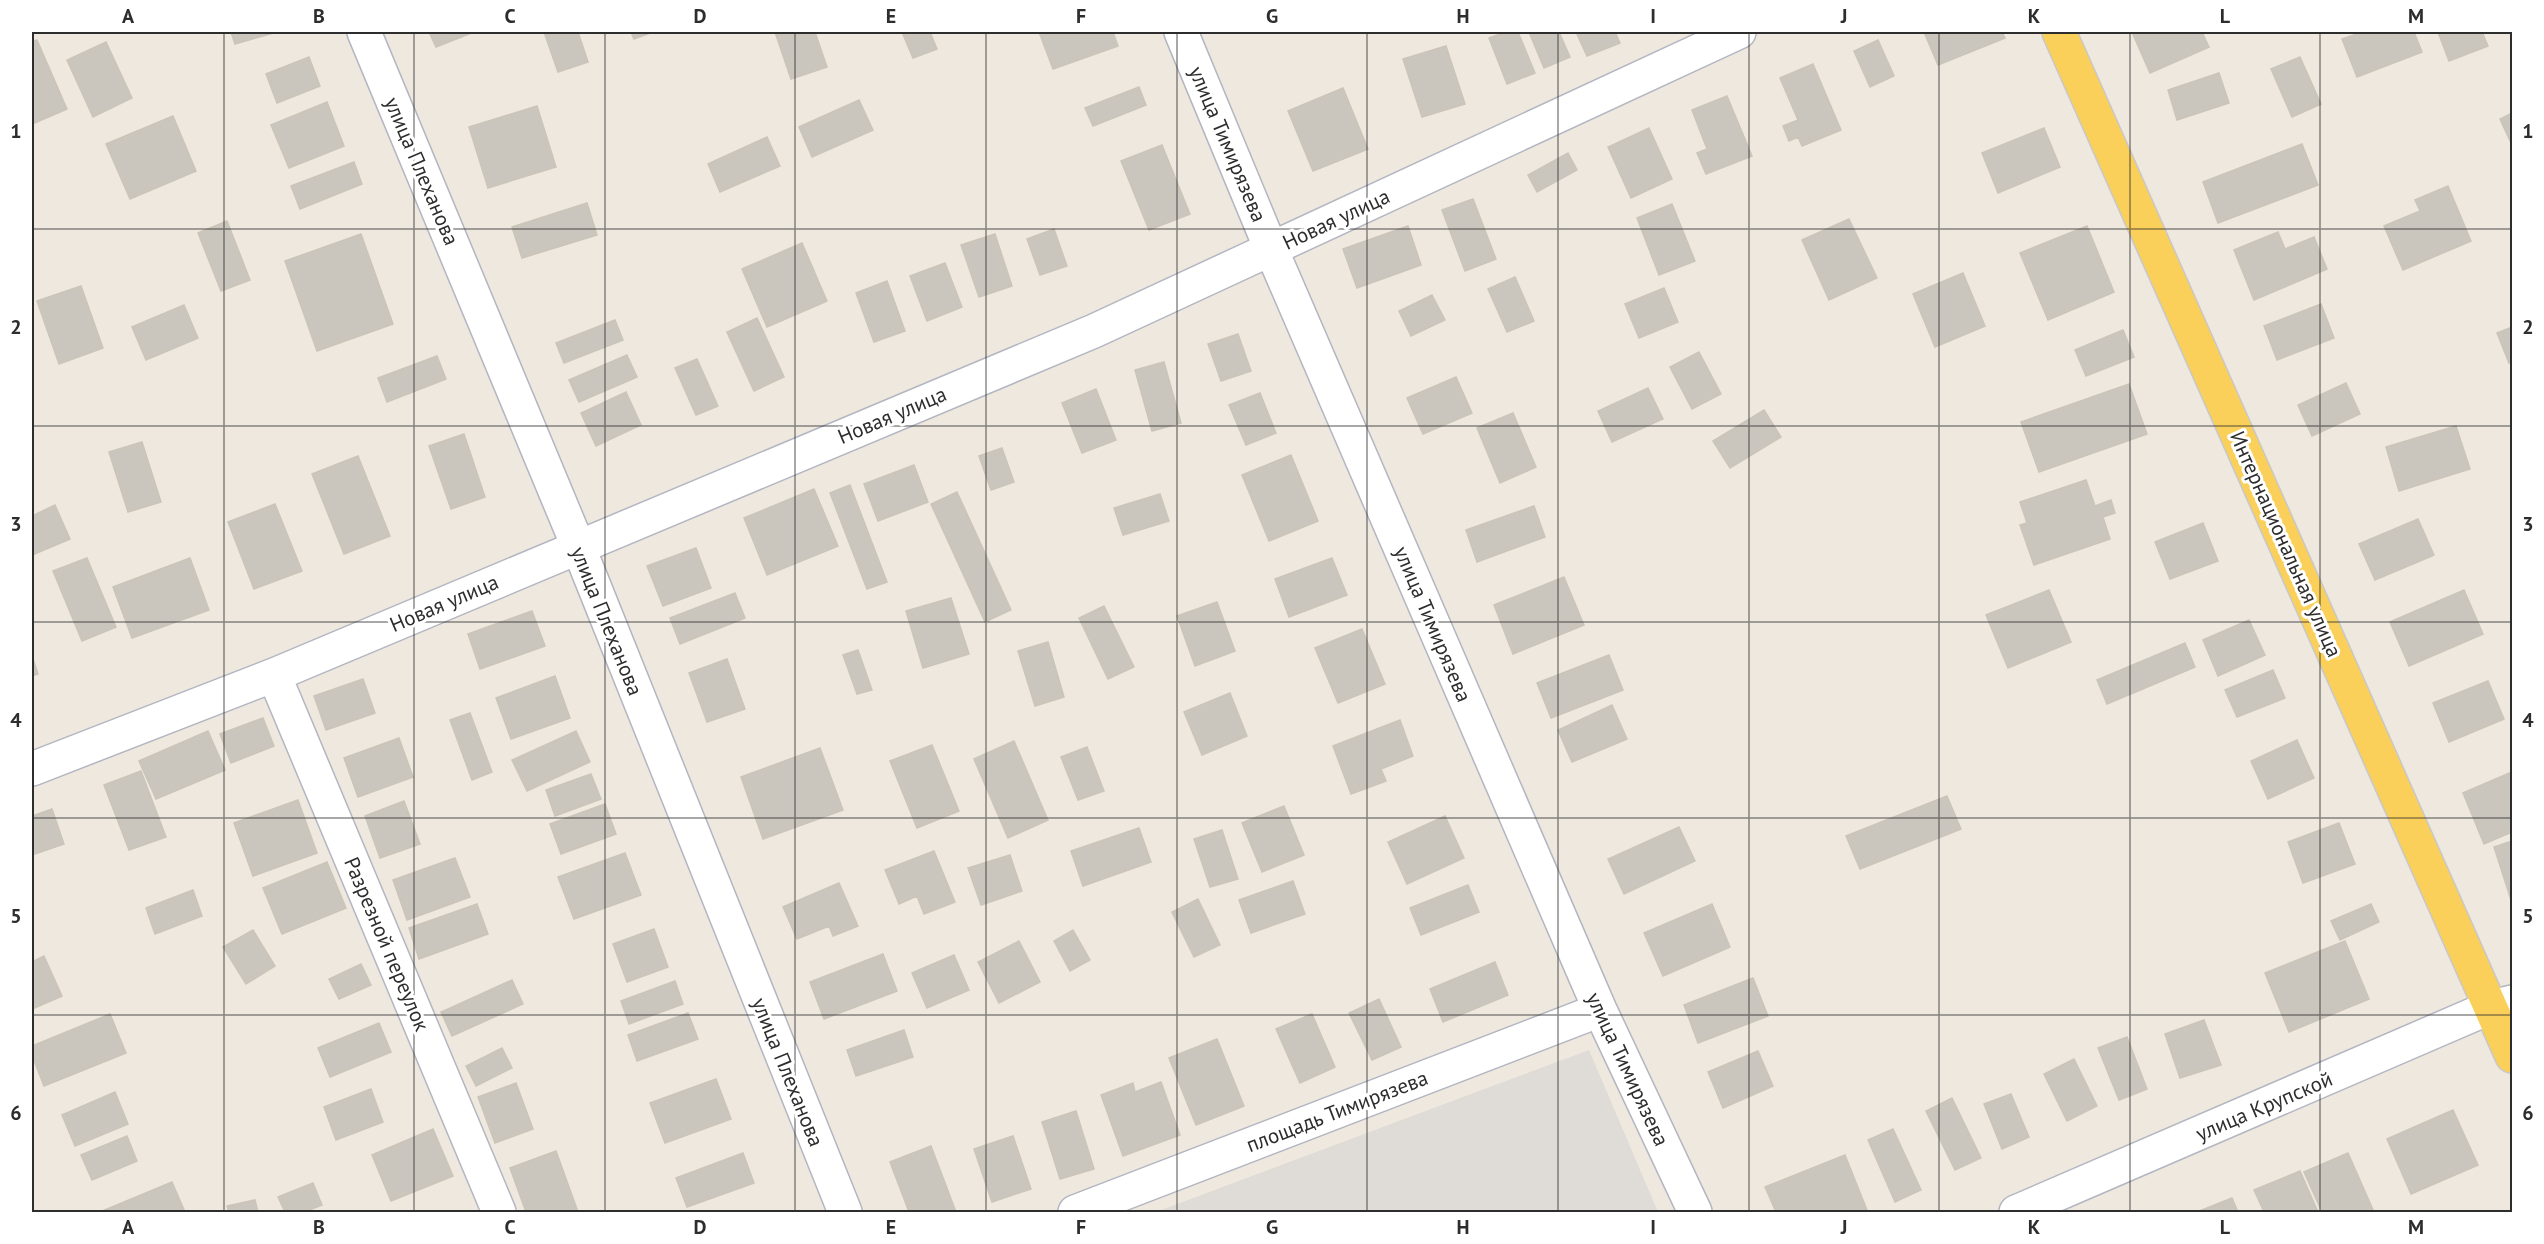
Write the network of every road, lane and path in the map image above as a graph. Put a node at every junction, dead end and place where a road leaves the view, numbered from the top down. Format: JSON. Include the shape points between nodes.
{"nodes":[{"id":1,"x":364,"y":32,"type":"edge"},
{"id":2,"x":1180,"y":32,"type":"edge"},
{"id":3,"x":1739,"y":32,"type":"edge"},
{"id":4,"x":2059,"y":32,"type":"edge"},
{"id":5,"x":1271,"y":249,"type":"junction"},
{"id":6,"x":578,"y":546,"type":"junction"},
{"id":7,"x":274,"y":675,"type":"junction"},
{"id":8,"x":32,"y":769,"type":"edge"},
{"id":9,"x":2502,"y":1004,"type":"edge"},
{"id":10,"x":1600,"y":1010,"type":"junction"},
{"id":11,"x":2512,"y":1056,"type":"edge"},
{"id":12,"x":499,"y":1212,"type":"edge"},
{"id":13,"x":845,"y":1212,"type":"edge"},
{"id":14,"x":1075,"y":1212,"type":"edge"},
{"id":15,"x":1695,"y":1212,"type":"edge"},
{"id":16,"x":2016,"y":1212,"type":"edge"}],
"edges":[{"from":1,"to":6,"type":"street","name":"улица Плеханова"},
{"from":2,"to":5,"type":"street","name":"улица Тимирязева"},
{"from":3,"to":5,"type":"street","name":"Новая улица"},
{"from":4,"to":9,"type":"main road","name":"Интернациональная улица"},
{"from":5,"to":6,"type":"street","name":"Новая улица","via":[[1094,331]]},
{"from":5,"to":10,"type":"street","name":"улица Тимирязева"},
{"from":6,"to":7,"type":"street","name":"Новая улица"},
{"from":6,"to":13,"type":"street","name":"улица Плеханова"},
{"from":7,"to":8,"type":"street","name":"Новая улица"},
{"from":7,"to":12,"type":"street","name":"Разрезной переулок"},
{"from":9,"to":11,"type":"main road","name":"Интернациональная улица"},
{"from":9,"to":16,"type":"street","name":"улица Крупской"},
{"from":10,"to":14,"type":"street","name":"площадь Тимирязева"},
{"from":10,"to":15,"type":"street","name":"улица Тимирязева"}]}
